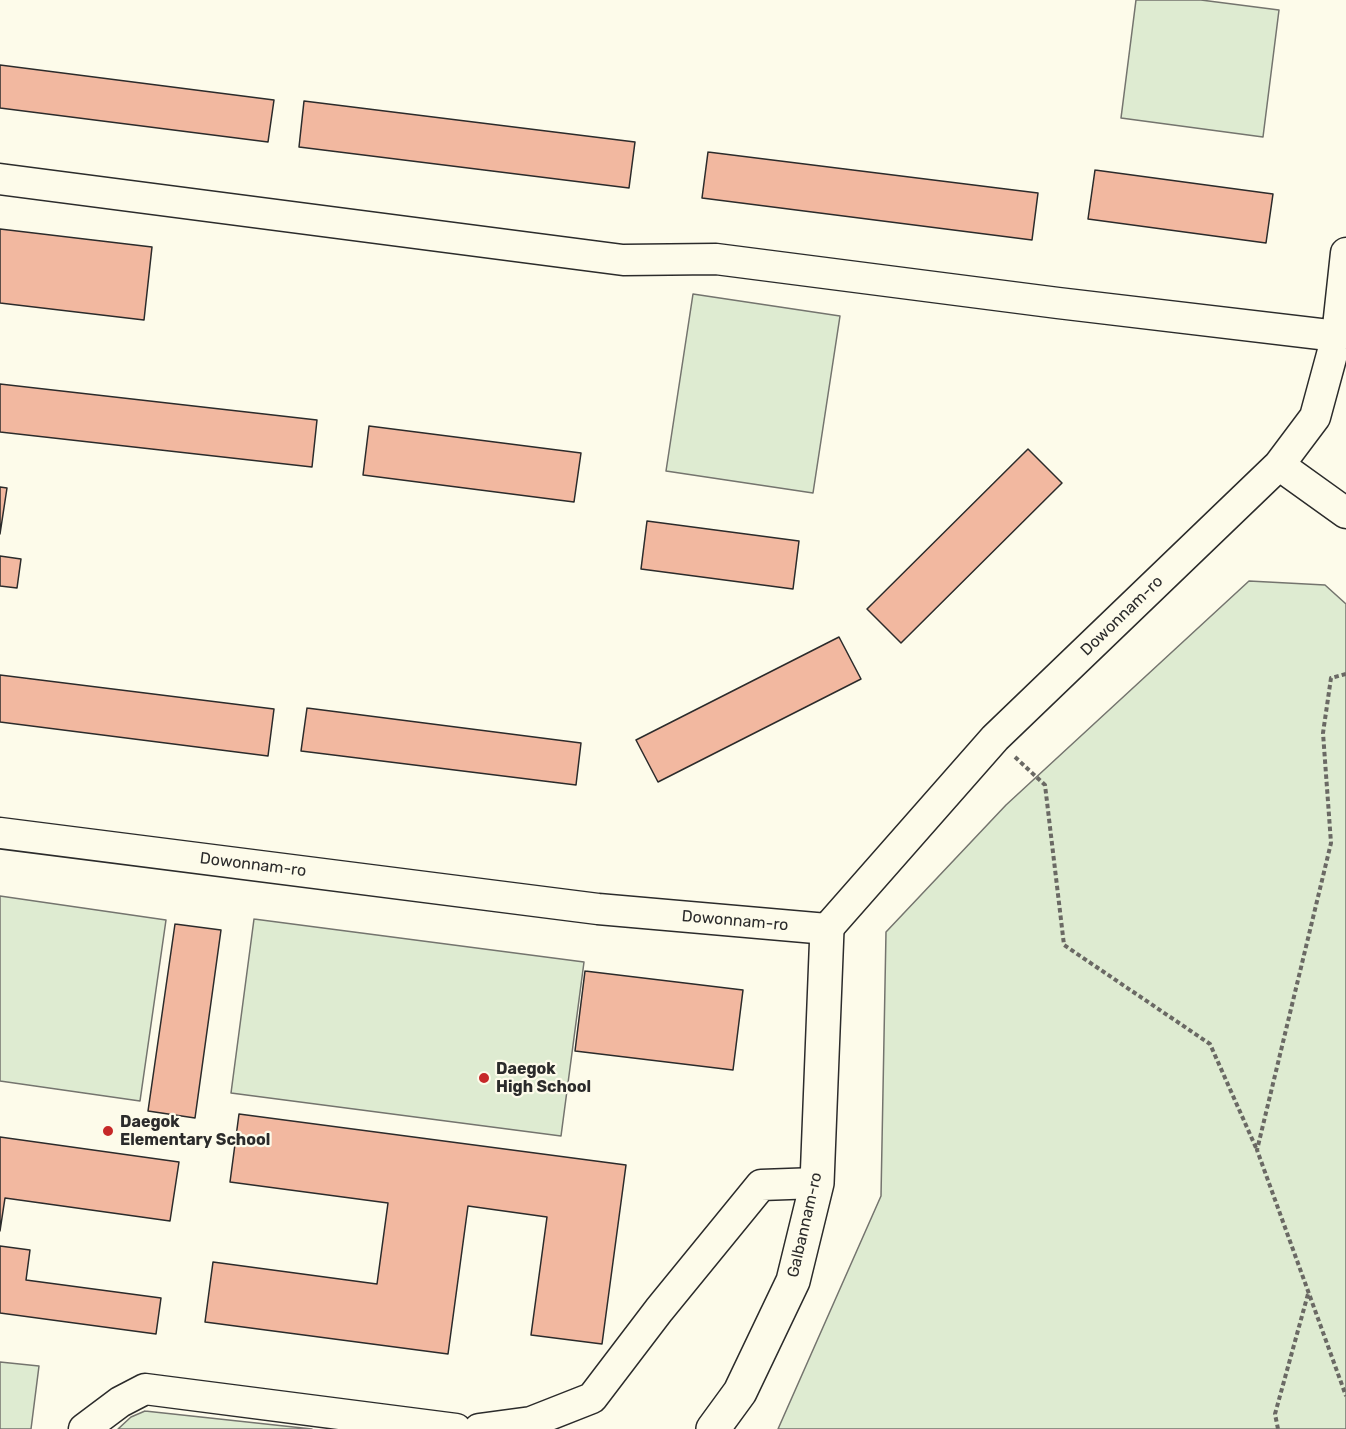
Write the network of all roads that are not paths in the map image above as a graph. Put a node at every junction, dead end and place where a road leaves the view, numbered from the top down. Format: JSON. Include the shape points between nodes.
{"nodes":[{"id":1,"x":0,"y":179,"type":"edge"},
{"id":2,"x":1346,"y":253,"type":"edge"},
{"id":3,"x":1344,"y":284,"type":"edge"},
{"id":4,"x":1337,"y":336,"type":"junction"},
{"id":5,"x":1279,"y":465,"type":"junction"},
{"id":6,"x":1346,"y":513,"type":"edge"},
{"id":7,"x":0,"y":833,"type":"edge"},
{"id":8,"x":827,"y":929,"type":"junction"},
{"id":9,"x":817,"y":1183,"type":"junction"},
{"id":10,"x":84,"y":1429,"type":"edge"},
{"id":11,"x":456,"y":1429,"type":"edge"},
{"id":12,"x":479,"y":1429,"type":"edge"},
{"id":13,"x":713,"y":1429,"type":"edge"}],
"edges":[{"from":1,"to":4,"type":"street","via":[[623,260],[716,259]]},
{"from":2,"to":3,"type":"street","name":"Dowonnam-ro"},
{"from":3,"to":4,"type":"street","name":"Dowonnam-ro"},
{"from":4,"to":5,"type":"street","name":"Dowonnam-ro","via":[[1315,417]]},
{"from":5,"to":6,"type":"street"},
{"from":5,"to":8,"type":"street","name":"Dowonnam-ro","via":[[995,738]]},
{"from":7,"to":8,"type":"street","name":"Dowonnam-ro","via":[[598,909]]},
{"from":8,"to":9,"type":"main road","name":"Galbannam-ro"},
{"from":9,"to":12,"type":"street","via":[[761,1185],[592,1398],[531,1422]]},
{"from":9,"to":13,"type":"main road","name":"Galbannam-ro","via":[[793,1281],[740,1392]]},
{"from":10,"to":11,"type":"street","via":[[145,1389]]}]}
